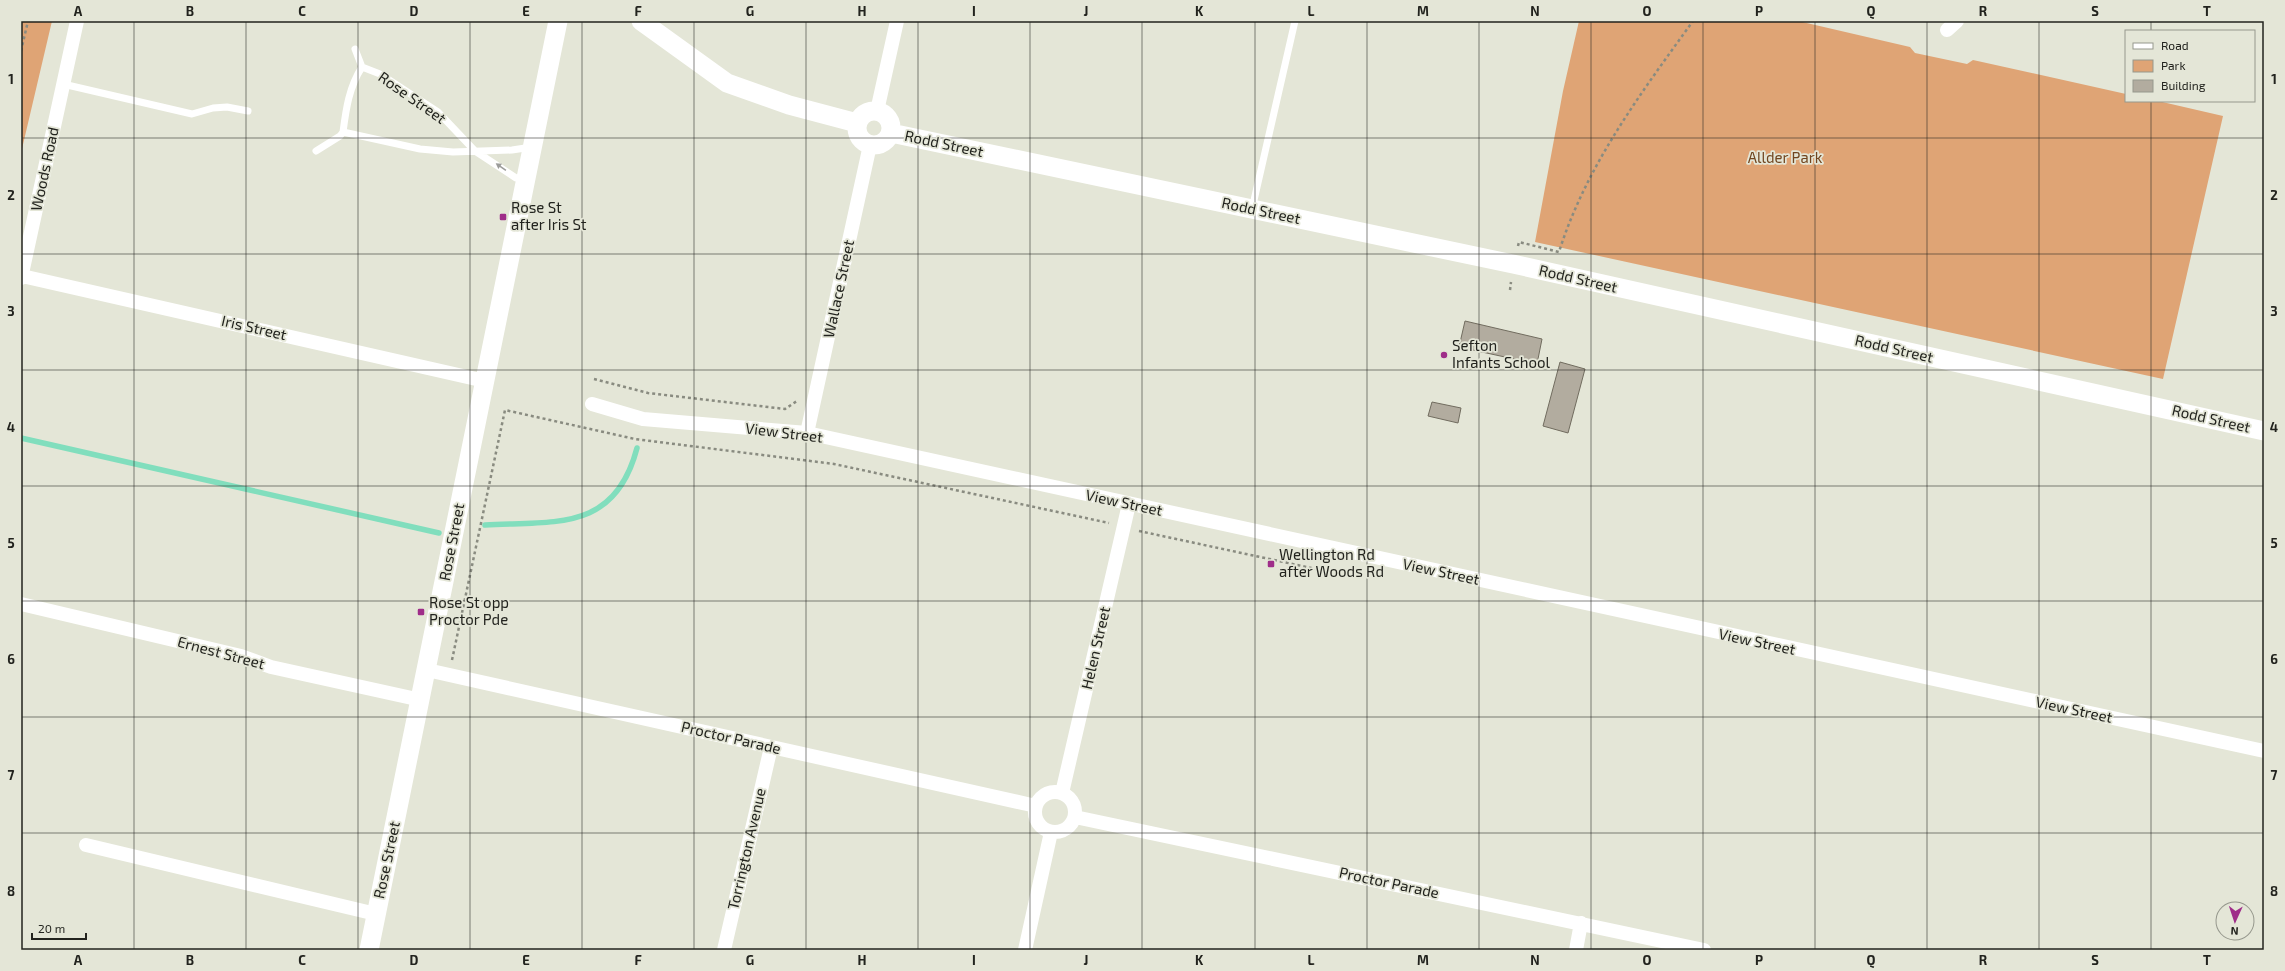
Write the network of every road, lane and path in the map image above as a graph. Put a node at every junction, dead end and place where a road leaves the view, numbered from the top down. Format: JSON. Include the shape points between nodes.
{"nodes":[{"id":1,"x":28,"y":21,"type":"edge"},
{"id":2,"x":77,"y":21,"type":"edge"},
{"id":3,"x":558,"y":21,"type":"edge"},
{"id":4,"x":641,"y":21,"type":"edge"},
{"id":5,"x":897,"y":21,"type":"edge"},
{"id":6,"x":1295,"y":21,"type":"edge"},
{"id":7,"x":1693,"y":21,"type":"edge"},
{"id":8,"x":355,"y":49,"type":"dead end"},
{"id":9,"x":21,"y":51,"type":"edge"},
{"id":10,"x":362,"y":68,"type":"junction"},
{"id":11,"x":63,"y":84,"type":"junction"},
{"id":12,"x":877,"y":111,"type":"junction"},
{"id":13,"x":248,"y":112,"type":"dead end"},
{"id":14,"x":858,"y":123,"type":"junction"},
{"id":15,"x":343,"y":132,"type":"junction"},
{"id":16,"x":891,"y":133,"type":"junction"},
{"id":17,"x":870,"y":145,"type":"junction"},
{"id":18,"x":534,"y":146,"type":"junction"},
{"id":19,"x":316,"y":151,"type":"dead end"},
{"id":20,"x":474,"y":151,"type":"junction"},
{"id":21,"x":527,"y":182,"type":"junction"},
{"id":22,"x":1252,"y":209,"type":"junction"},
{"id":23,"x":1513,"y":264,"type":"junction"},
{"id":24,"x":21,"y":277,"type":"edge"},
{"id":25,"x":1510,"y":290,"type":"dead end"},
{"id":26,"x":594,"y":379,"type":"dead end"},
{"id":27,"x":486,"y":381,"type":"junction"},
{"id":28,"x":798,"y":396,"type":"dead end"},
{"id":29,"x":592,"y":404,"type":"dead end"},
{"id":30,"x":2264,"y":431,"type":"edge"},
{"id":31,"x":807,"y":433,"type":"junction"},
{"id":32,"x":1129,"y":504,"type":"junction"},
{"id":33,"x":1124,"y":526,"type":"junction"},
{"id":34,"x":1330,"y":572,"type":"dead end"},
{"id":35,"x":21,"y":604,"type":"edge"},
{"id":36,"x":452,"y":661,"type":"dead end"},
{"id":37,"x":427,"y":670,"type":"junction"},
{"id":38,"x":420,"y":700,"type":"junction"},
{"id":39,"x":771,"y":747,"type":"junction"},
{"id":40,"x":2264,"y":751,"type":"edge"},
{"id":41,"x":1062,"y":793,"type":"junction"},
{"id":42,"x":1036,"y":806,"type":"junction"},
{"id":43,"x":1075,"y":817,"type":"junction"},
{"id":44,"x":1051,"y":832,"type":"junction"},
{"id":45,"x":86,"y":845,"type":"dead end"},
{"id":46,"x":376,"y":914,"type":"junction"},
{"id":47,"x":1581,"y":923,"type":"junction"},
{"id":48,"x":369,"y":950,"type":"edge"},
{"id":49,"x":724,"y":950,"type":"edge"},
{"id":50,"x":1025,"y":950,"type":"edge"},
{"id":51,"x":1576,"y":950,"type":"edge"},
{"id":52,"x":1704,"y":950,"type":"edge"}],
"edges":[{"from":1,"to":9,"type":"path"},
{"from":2,"to":11,"type":"street","name":"Woods Road"},
{"from":3,"to":18,"type":"street","name":"Rose Street"},
{"from":4,"to":14,"type":"street","via":[[727,83],[782,103]]},
{"from":5,"to":12,"type":"street"},
{"from":6,"to":22,"type":"lane"},
{"from":7,"to":23,"type":"path","via":[[1604,150],[1567,226],[1559,252],[1519,242]]},
{"from":8,"to":10,"type":"lane","name":"Rose Street"},
{"from":10,"to":15,"type":"lane","name":"Rose Street","via":[[354,80]]},
{"from":10,"to":20,"type":"lane","name":"Rose Street","via":[[380,74],[438,112]]},
{"from":11,"to":13,"type":"lane","via":[[192,114],[227,107]]},
{"from":11,"to":24,"type":"street","name":"Woods Road"},
{"from":12,"to":14,"type":"street","via":[[863,115]]},
{"from":12,"to":16,"type":"street","via":[[888,118]]},
{"from":14,"to":17,"type":"street","via":[[858,136]]},
{"from":15,"to":19,"type":"lane"},
{"from":15,"to":20,"type":"lane","via":[[420,149]]},
{"from":16,"to":17,"type":"street","via":[[883,143]]},
{"from":16,"to":22,"type":"street","name":"Rodd Street"},
{"from":17,"to":31,"type":"street","name":"Wallace Street"},
{"from":18,"to":20,"type":"lane","via":[[512,150]]},
{"from":18,"to":21,"type":"street","name":"Rose Street"},
{"from":21,"to":20,"type":"lane","name":"Rose Street","one_way":true,"via":[[516,178]]},
{"from":21,"to":27,"type":"street","name":"Rose Street"},
{"from":22,"to":23,"type":"street","name":"Rodd Street"},
{"from":23,"to":25,"type":"path"},
{"from":23,"to":30,"type":"street","name":"Rodd Street"},
{"from":24,"to":27,"type":"street","name":"Iris Street"},
{"from":26,"to":28,"type":"path","via":[[648,393],[785,409],[797,401]]},
{"from":27,"to":37,"type":"street","name":"Rose Street"},
{"from":29,"to":31,"type":"street","name":"View Street","via":[[643,420]]},
{"from":31,"to":32,"type":"street","name":"View Street"},
{"from":32,"to":33,"type":"street","name":"Helen Street"},
{"from":32,"to":40,"type":"street","name":"View Street"},
{"from":33,"to":34,"type":"path"},
{"from":33,"to":36,"type":"path","via":[[834,464],[635,438],[505,410]]},
{"from":33,"to":41,"type":"street","name":"Helen Street"},
{"from":35,"to":38,"type":"street","name":"Ernest Street","via":[[241,656],[271,667]]},
{"from":37,"to":38,"type":"street","name":"Rose Street"},
{"from":37,"to":39,"type":"street","name":"Proctor Parade"},
{"from":38,"to":46,"type":"street","name":"Rose Street"},
{"from":39,"to":42,"type":"street","name":"Proctor Parade"},
{"from":39,"to":49,"type":"street","name":"Torrington Avenue"},
{"from":41,"to":42,"type":"street","via":[[1045,794]]},
{"from":41,"to":43,"type":"street","via":[[1071,799]]},
{"from":42,"to":44,"type":"street","via":[[1035,818]]},
{"from":43,"to":44,"type":"street","via":[[1067,828]]},
{"from":43,"to":47,"type":"street","name":"Proctor Parade"},
{"from":44,"to":50,"type":"street"},
{"from":45,"to":46,"type":"street"},
{"from":46,"to":48,"type":"street","name":"Rose Street"},
{"from":47,"to":51,"type":"street"},
{"from":47,"to":52,"type":"street","name":"Proctor Parade"}]}
